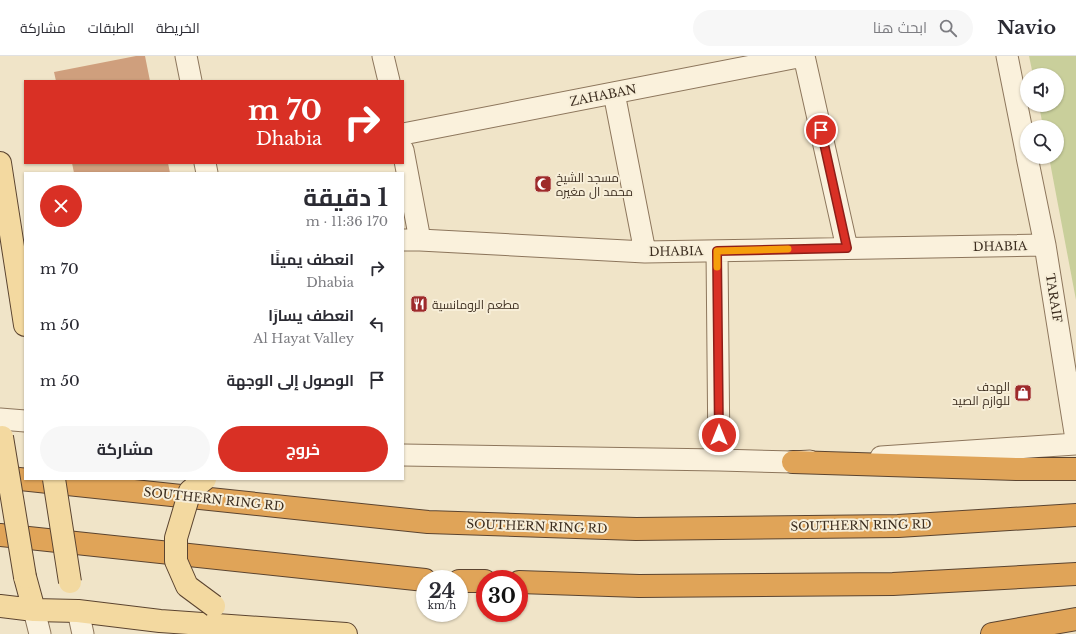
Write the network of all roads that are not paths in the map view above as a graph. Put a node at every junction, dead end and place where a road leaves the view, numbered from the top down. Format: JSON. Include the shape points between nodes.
{"nodes":[{"id":1,"x":186,"y":56,"type":"edge"},
{"id":2,"x":383,"y":56,"type":"edge"},
{"id":3,"x":804,"y":56,"type":"edge"},
{"id":4,"x":1007,"y":56,"type":"edge"},
{"id":5,"x":191,"y":80,"type":"edge"},
{"id":6,"x":389,"y":80,"type":"edge"},
{"id":7,"x":614,"y":93,"type":"junction"},
{"id":8,"x":1020,"y":121,"type":"edge"},
{"id":9,"x":404,"y":134,"type":"edge"},
{"id":10,"x":404,"y":161,"type":"edge"},
{"id":11,"x":0,"y":163,"type":"edge"},
{"id":12,"x":1029,"y":164,"type":"edge"},
{"id":13,"x":411,"y":240,"type":"edge"},
{"id":14,"x":1045,"y":245,"type":"junction"},
{"id":15,"x":847,"y":248,"type":"junction"},
{"id":16,"x":717,"y":251,"type":"junction"},
{"id":17,"x":645,"y":252,"type":"junction"},
{"id":18,"x":24,"y":320,"type":"edge"},
{"id":19,"x":24,"y":421,"type":"edge"},
{"id":20,"x":1,"y":428,"type":"edge"},
{"id":21,"x":1076,"y":439,"type":"edge"},
{"id":22,"x":1076,"y":444,"type":"edge"},
{"id":23,"x":404,"y":455,"type":"edge"},
{"id":24,"x":719,"y":460,"type":"junction"},
{"id":25,"x":793,"y":462,"type":"junction"},
{"id":26,"x":1076,"y":469,"type":"edge"},
{"id":27,"x":0,"y":477,"type":"edge"},
{"id":28,"x":24,"y":480,"type":"edge"},
{"id":29,"x":29,"y":480,"type":"edge"},
{"id":30,"x":54,"y":480,"type":"edge"},
{"id":31,"x":204,"y":480,"type":"edge"},
{"id":32,"x":1076,"y":515,"type":"edge"},
{"id":33,"x":0,"y":535,"type":"edge"},
{"id":34,"x":1076,"y":574,"type":"edge"},
{"id":35,"x":416,"y":579,"type":"edge"},
{"id":36,"x":528,"y":582,"type":"edge"},
{"id":37,"x":0,"y":606,"type":"edge"},
{"id":38,"x":34,"y":610,"type":"junction"},
{"id":39,"x":78,"y":611,"type":"junction"},
{"id":40,"x":1076,"y":619,"type":"edge"},
{"id":41,"x":314,"y":633,"type":"edge"},
{"id":42,"x":40,"y":634,"type":"edge"},
{"id":43,"x":83,"y":634,"type":"edge"},
{"id":44,"x":346,"y":634,"type":"edge"},
{"id":45,"x":992,"y":634,"type":"edge"}],
"edges":[{"from":1,"to":5,"type":"street"},
{"from":2,"to":6,"type":"street"},
{"from":3,"to":7,"type":"street","name":"ZAHABAN"},
{"from":3,"to":15,"type":"street"},
{"from":4,"to":8,"type":"street","name":"TARAIF"},
{"from":7,"to":9,"type":"street","name":"ZAHABAN"},
{"from":7,"to":17,"type":"street"},
{"from":10,"to":13,"type":"street"},
{"from":11,"to":18,"type":"main road"},
{"from":12,"to":14,"type":"street","name":"TARAIF"},
{"from":13,"to":17,"type":"street","name":"DHABIA"},
{"from":14,"to":15,"type":"street","name":"DHABIA"},
{"from":14,"to":21,"type":"street","name":"TARAIF"},
{"from":15,"to":16,"type":"street","name":"DHABIA"},
{"from":16,"to":17,"type":"street","name":"DHABIA"},
{"from":16,"to":24,"type":"street"},
{"from":19,"to":20,"type":"street"},
{"from":20,"to":38,"type":"main road","bridge":true,"via":[[25,577]]},
{"from":22,"to":25,"type":"street"},
{"from":23,"to":24,"type":"street"},
{"from":24,"to":25,"type":"street"},
{"from":25,"to":26,"type":"highway"},
{"from":27,"to":28,"type":"highway","name":"SOUTHERN RING RD"},
{"from":29,"to":32,"type":"highway","name":"SOUTHERN RING RD","via":[[428,522],[636,529],[898,526]]},
{"from":30,"to":39,"type":"main road","bridge":true,"via":[[70,582]]},
{"from":31,"to":41,"type":"main road","bridge":true,"via":[[190,491],[176,538],[176,561],[187,586],[214,606],[230,613]]},
{"from":33,"to":35,"type":"highway"},
{"from":34,"to":36,"type":"highway","via":[[893,584],[639,586]]},
{"from":37,"to":38,"type":"main road"},
{"from":38,"to":39,"type":"main road"},
{"from":38,"to":42,"type":"street"},
{"from":39,"to":41,"type":"main road","via":[[160,621]]},
{"from":39,"to":43,"type":"street"},
{"from":40,"to":45,"type":"highway"},
{"from":41,"to":44,"type":"main road"}]}
